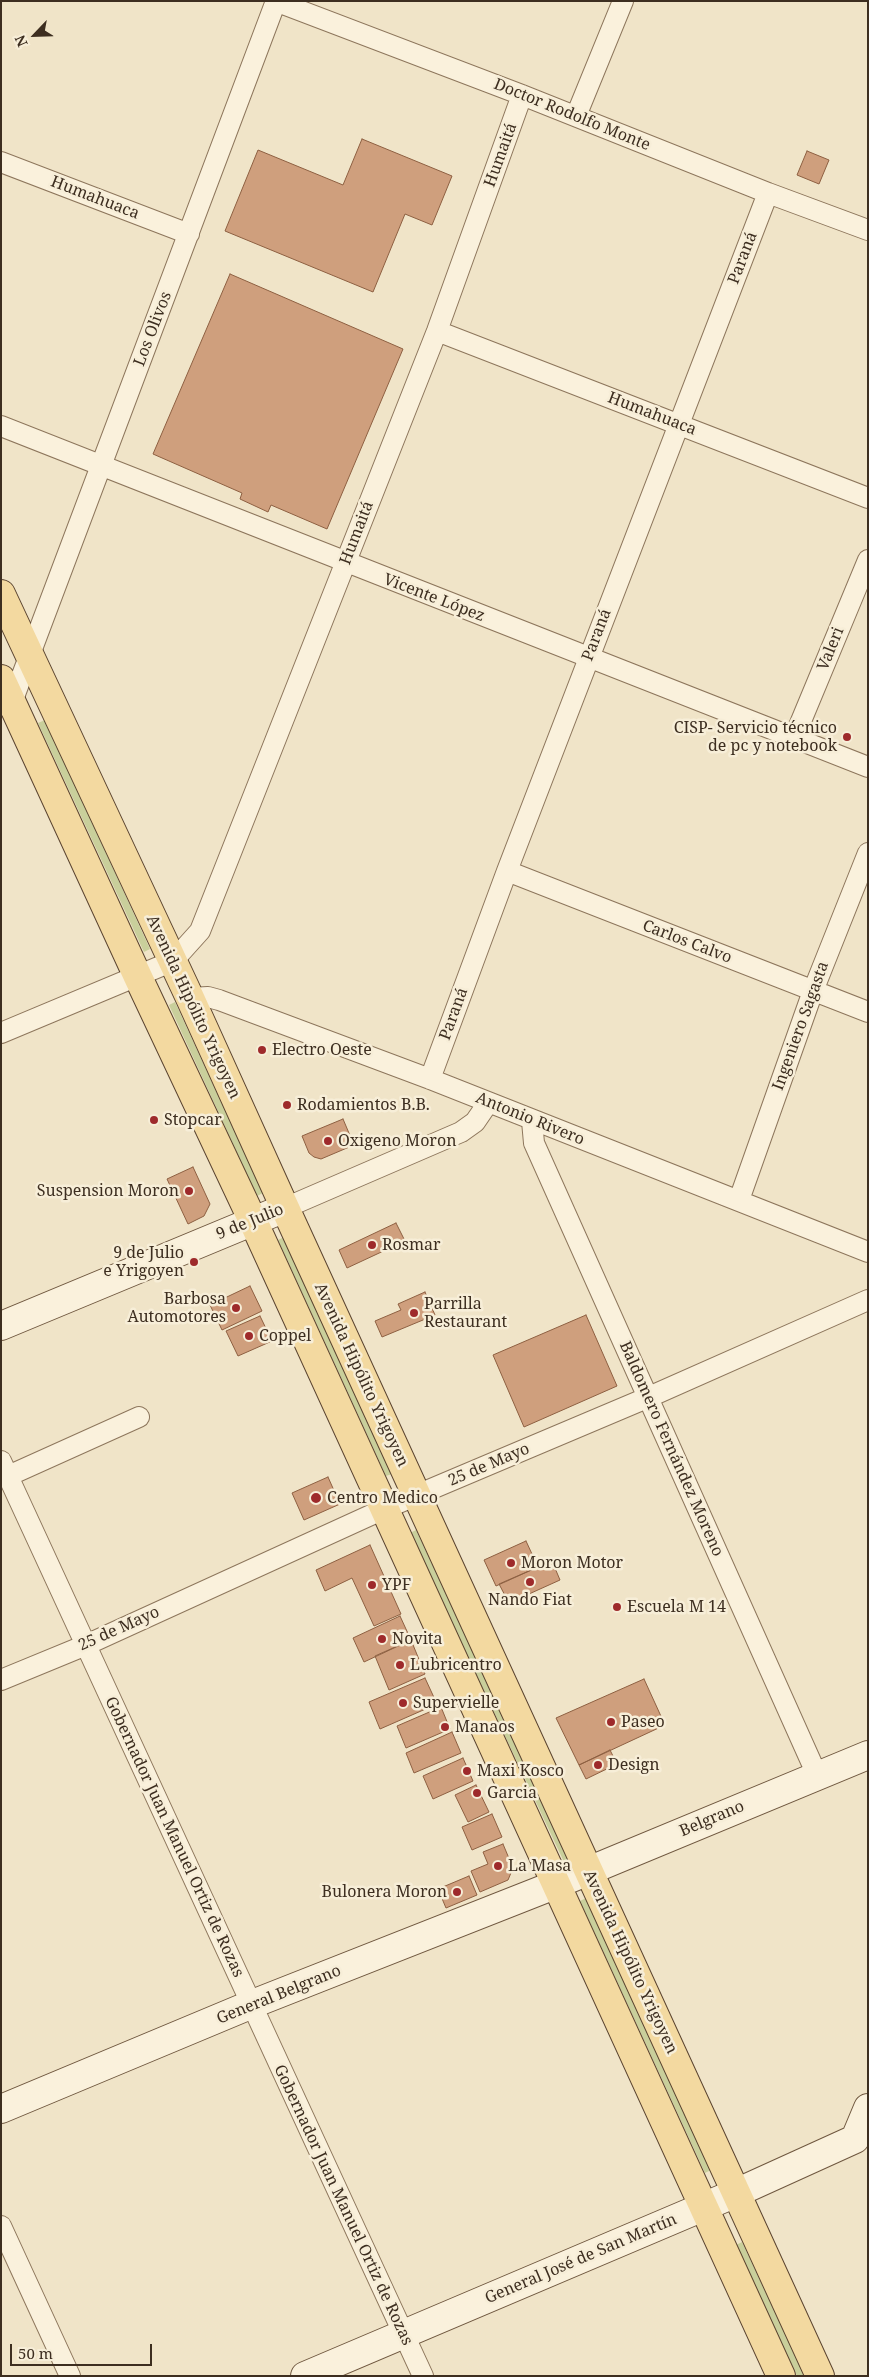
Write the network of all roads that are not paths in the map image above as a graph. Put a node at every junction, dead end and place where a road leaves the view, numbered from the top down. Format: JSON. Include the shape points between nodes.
{"nodes":[{"id":1,"x":276,"y":1,"type":"edge"},
{"id":2,"x":623,"y":1,"type":"edge"},
{"id":3,"x":317,"y":8,"type":"edge"},
{"id":4,"x":522,"y":95,"type":"junction"},
{"id":5,"x":576,"y":116,"type":"junction"},
{"id":6,"x":1,"y":162,"type":"edge"},
{"id":7,"x":768,"y":193,"type":"junction"},
{"id":8,"x":868,"y":230,"type":"edge"},
{"id":9,"x":189,"y":234,"type":"junction"},
{"id":10,"x":437,"y":331,"type":"junction"},
{"id":11,"x":679,"y":424,"type":"junction"},
{"id":12,"x":1,"y":426,"type":"edge"},
{"id":13,"x":102,"y":465,"type":"junction"},
{"id":14,"x":868,"y":498,"type":"edge"},
{"id":15,"x":868,"y":560,"type":"edge"},
{"id":16,"x":346,"y":563,"type":"junction"},
{"id":17,"x":1,"y":594,"type":"edge"},
{"id":18,"x":30,"y":656,"type":"junction"},
{"id":19,"x":588,"y":658,"type":"junction"},
{"id":20,"x":5,"y":697,"type":"edge"},
{"id":21,"x":794,"y":738,"type":"junction"},
{"id":22,"x":868,"y":767,"type":"edge"},
{"id":23,"x":868,"y":854,"type":"edge"},
{"id":24,"x":507,"y":871,"type":"junction"},
{"id":25,"x":173,"y":961,"type":"junction"},
{"id":26,"x":138,"y":977,"type":"junction"},
{"id":27,"x":813,"y":991,"type":"junction"},
{"id":28,"x":190,"y":998,"type":"junction"},
{"id":29,"x":868,"y":1012,"type":"edge"},
{"id":30,"x":1,"y":1033,"type":"edge"},
{"id":31,"x":430,"y":1079,"type":"junction"},
{"id":32,"x":488,"y":1103,"type":"junction"},
{"id":33,"x":532,"y":1120,"type":"junction"},
{"id":34,"x":739,"y":1200,"type":"junction"},
{"id":35,"x":284,"y":1208,"type":"junction"},
{"id":36,"x":253,"y":1221,"type":"junction"},
{"id":37,"x":868,"y":1252,"type":"edge"},
{"id":38,"x":868,"y":1300,"type":"edge"},
{"id":39,"x":1,"y":1326,"type":"edge"},
{"id":40,"x":649,"y":1397,"type":"junction"},
{"id":41,"x":139,"y":1416,"type":"dead end"},
{"id":42,"x":5,"y":1469,"type":"edge"},
{"id":43,"x":417,"y":1496,"type":"junction"},
{"id":44,"x":384,"y":1509,"type":"junction"},
{"id":45,"x":86,"y":1645,"type":"junction"},
{"id":46,"x":1,"y":1680,"type":"edge"},
{"id":47,"x":868,"y":1755,"type":"edge"},
{"id":48,"x":816,"y":1775,"type":"junction"},
{"id":49,"x":588,"y":1871,"type":"junction"},
{"id":50,"x":557,"y":1884,"type":"junction"},
{"id":51,"x":250,"y":2005,"type":"junction"},
{"id":52,"x":868,"y":2108,"type":"edge"},
{"id":53,"x":1,"y":2109,"type":"edge"},
{"id":54,"x":862,"y":2138,"type":"edge"},
{"id":55,"x":736,"y":2194,"type":"junction"},
{"id":56,"x":704,"y":2207,"type":"junction"},
{"id":57,"x":1,"y":2226,"type":"edge"},
{"id":58,"x":404,"y":2334,"type":"junction"},
{"id":59,"x":70,"y":2376,"type":"edge"},
{"id":60,"x":305,"y":2376,"type":"edge"},
{"id":61,"x":423,"y":2376,"type":"edge"},
{"id":62,"x":781,"y":2376,"type":"edge"},
{"id":63,"x":820,"y":2376,"type":"edge"}],
"edges":[{"from":1,"to":3,"type":"street","name":"Doctor Rodolfo Monte"},
{"from":1,"to":9,"type":"street","name":"Los Olivos"},
{"from":2,"to":5,"type":"street"},
{"from":3,"to":4,"type":"street","name":"Doctor Rodolfo Monte"},
{"from":4,"to":5,"type":"street","name":"Doctor Rodolfo Monte"},
{"from":4,"to":10,"type":"street","name":"Humaitá"},
{"from":5,"to":7,"type":"street","name":"Doctor Rodolfo Monte"},
{"from":6,"to":9,"type":"street","name":"Humahuaca"},
{"from":7,"to":8,"type":"street","name":"Doctor Rodolfo Monte"},
{"from":7,"to":11,"type":"street","name":"Paraná"},
{"from":9,"to":13,"type":"street","name":"Los Olivos"},
{"from":10,"to":11,"type":"street","name":"Humahuaca"},
{"from":10,"to":16,"type":"street","name":"Humaitá"},
{"from":11,"to":14,"type":"street","name":"Humahuaca"},
{"from":11,"to":19,"type":"street","name":"Paraná"},
{"from":12,"to":13,"type":"street","name":"Vicente López"},
{"from":13,"to":16,"type":"street","name":"Vicente López"},
{"from":13,"to":18,"type":"street","name":"Los Olivos"},
{"from":15,"to":21,"type":"street","name":"Valeri"},
{"from":16,"to":19,"type":"street","name":"Vicente López"},
{"from":16,"to":25,"type":"street","name":"Humaitá","via":[[200,931]]},
{"from":17,"to":18,"type":"main road","name":"Avenida Hipólito Yrigoyen"},
{"from":18,"to":20,"type":"street","name":"Los Olivos"},
{"from":18,"to":25,"type":"main road","name":"Avenida Hipólito Yrigoyen"},
{"from":19,"to":21,"type":"street","name":"Vicente López"},
{"from":19,"to":24,"type":"street","name":"Paraná"},
{"from":20,"to":26,"type":"main road","name":"Avenida Hipólito Yrigoyen"},
{"from":21,"to":22,"type":"street","name":"Vicente López"},
{"from":23,"to":27,"type":"street","name":"Ingeniero Sagasta"},
{"from":24,"to":27,"type":"street","name":"Carlos Calvo"},
{"from":24,"to":31,"type":"street","name":"Paraná"},
{"from":25,"to":26,"type":"street"},
{"from":25,"to":28,"type":"main road","name":"Avenida Hipólito Yrigoyen"},
{"from":26,"to":30,"type":"street"},
{"from":26,"to":36,"type":"main road","name":"Avenida Hipólito Yrigoyen"},
{"from":27,"to":29,"type":"street","name":"Carlos Calvo"},
{"from":27,"to":34,"type":"street","name":"Ingeniero Sagasta"},
{"from":28,"to":31,"type":"street","name":"Antonio Rivero","via":[[219,1000]]},
{"from":28,"to":35,"type":"main road","name":"Avenida Hipólito Yrigoyen"},
{"from":31,"to":32,"type":"street","name":"Antonio Rivero"},
{"from":32,"to":33,"type":"street","name":"Antonio Rivero"},
{"from":32,"to":35,"type":"street","name":"9 de Julio","via":[[475,1122],[461,1132]]},
{"from":33,"to":34,"type":"street","name":"Antonio Rivero"},
{"from":33,"to":40,"type":"street","name":"Baldomero Fernández Moreno","via":[[534,1143]]},
{"from":34,"to":37,"type":"street","name":"Antonio Rivero"},
{"from":35,"to":36,"type":"street","name":"9 de Julio"},
{"from":35,"to":43,"type":"main road","name":"Avenida Hipólito Yrigoyen"},
{"from":36,"to":39,"type":"street","name":"9 de Julio"},
{"from":36,"to":44,"type":"main road","name":"Avenida Hipólito Yrigoyen"},
{"from":38,"to":40,"type":"street","name":"25 de Mayo"},
{"from":40,"to":43,"type":"street","name":"25 de Mayo"},
{"from":40,"to":48,"type":"street","name":"Baldomero Fernández Moreno"},
{"from":41,"to":42,"type":"street"},
{"from":42,"to":45,"type":"street","name":"Gobernador Juan Manuel Ortiz de Rozas"},
{"from":43,"to":44,"type":"street","name":"25 de Mayo"},
{"from":43,"to":49,"type":"main road","name":"Avenida Hipólito Yrigoyen"},
{"from":44,"to":45,"type":"street","name":"25 de Mayo"},
{"from":44,"to":50,"type":"main road","name":"Avenida Hipólito Yrigoyen"},
{"from":45,"to":46,"type":"street","name":"25 de Mayo"},
{"from":45,"to":51,"type":"street","name":"Gobernador Juan Manuel Ortiz de Rozas"},
{"from":47,"to":48,"type":"street","name":"Belgrano"},
{"from":48,"to":49,"type":"street","name":"Belgrano"},
{"from":49,"to":50,"type":"street","name":"Belgrano"},
{"from":49,"to":55,"type":"main road","name":"Avenida Hipólito Yrigoyen"},
{"from":50,"to":51,"type":"street","name":"General Belgrano"},
{"from":50,"to":56,"type":"main road","name":"Avenida Hipólito Yrigoyen"},
{"from":51,"to":53,"type":"street","name":"General Belgrano"},
{"from":51,"to":58,"type":"street","name":"Gobernador Juan Manuel Ortiz de Rozas"},
{"from":52,"to":54,"type":"street"},
{"from":54,"to":55,"type":"street","name":"General José de San Martín"},
{"from":55,"to":56,"type":"street","name":"General José de San Martín"},
{"from":55,"to":63,"type":"main road","name":"Avenida Hipólito Yrigoyen"},
{"from":56,"to":58,"type":"street","name":"General José de San Martín"},
{"from":56,"to":62,"type":"main road","name":"Avenida Hipólito Yrigoyen"},
{"from":57,"to":59,"type":"street"},
{"from":58,"to":60,"type":"street","name":"General José de San Martín"},
{"from":58,"to":61,"type":"street","name":"Gobernador Juan Manuel Ortiz de Rozas"}]}
